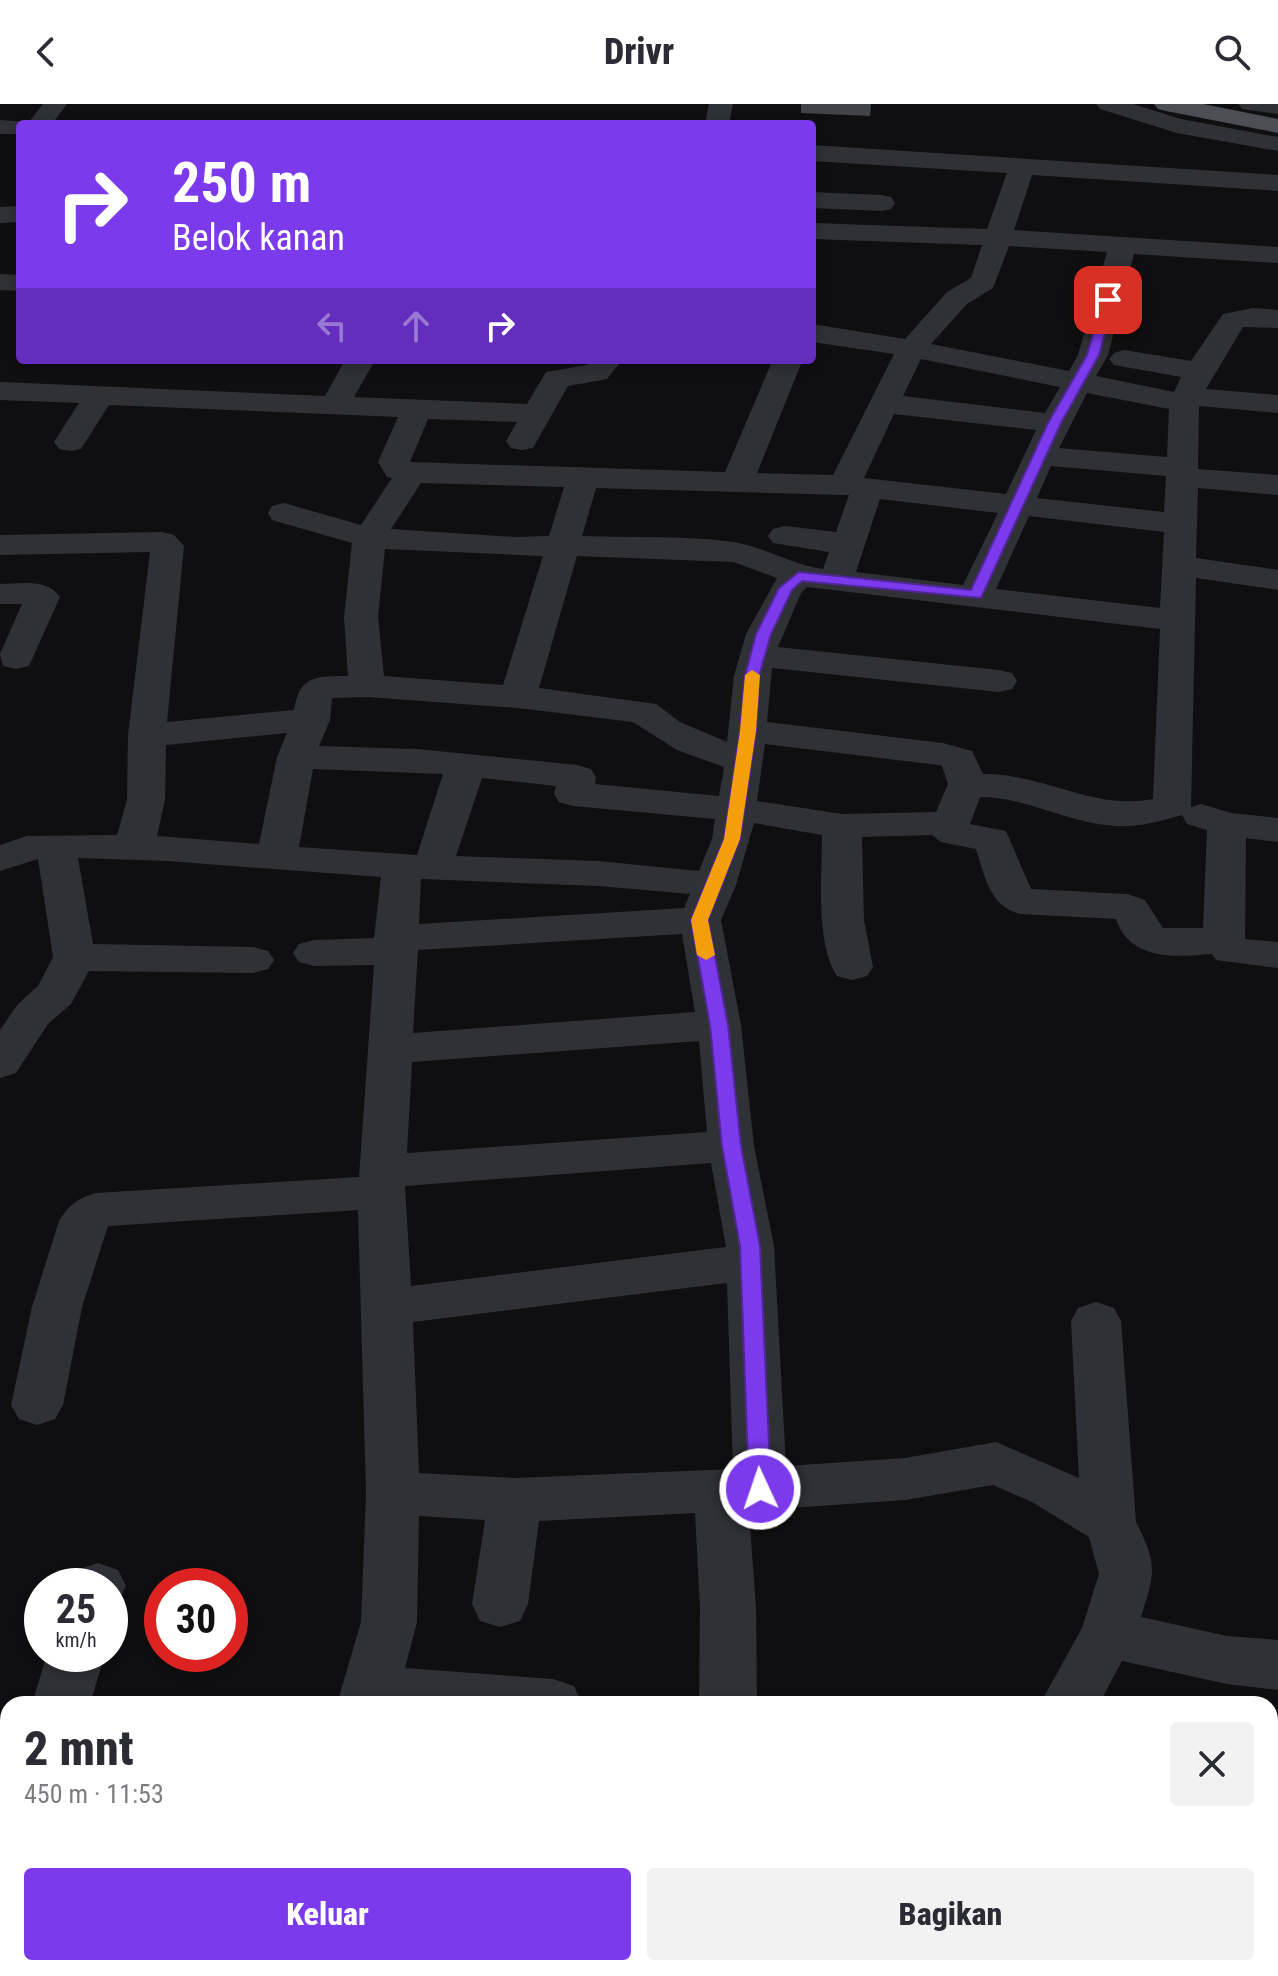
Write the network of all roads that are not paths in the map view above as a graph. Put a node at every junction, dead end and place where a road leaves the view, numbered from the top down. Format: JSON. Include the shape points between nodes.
{"nodes":[{"id":1,"x":1108,"y":104,"type":"edge"},
{"id":2,"x":1166,"y":104,"type":"edge"},
{"id":3,"x":1250,"y":104,"type":"edge"},
{"id":4,"x":1278,"y":107,"type":"edge"},
{"id":5,"x":1278,"y":126,"type":"edge"},
{"id":6,"x":1278,"y":144,"type":"edge"},
{"id":7,"x":816,"y":153,"type":"edge"},
{"id":8,"x":1022,"y":165,"type":"junction"},
{"id":9,"x":1278,"y":183,"type":"edge"},
{"id":10,"x":816,"y":200,"type":"edge"},
{"id":11,"x":908,"y":205,"type":"dead end"},
{"id":12,"x":956,"y":211,"type":"dead end"},
{"id":13,"x":1002,"y":226,"type":"junction"},
{"id":14,"x":816,"y":231,"type":"edge"},
{"id":15,"x":1123,"y":244,"type":"junction"},
{"id":16,"x":1278,"y":255,"type":"edge"},
{"id":17,"x":1278,"y":319,"type":"edge"},
{"id":18,"x":816,"y":334,"type":"edge"},
{"id":19,"x":1008,"y":343,"type":"dead end"},
{"id":20,"x":911,"y":349,"type":"junction"},
{"id":21,"x":1124,"y":359,"type":"dead end"},
{"id":22,"x":358,"y":364,"type":"edge"},
{"id":23,"x":604,"y":364,"type":"edge"},
{"id":24,"x":786,"y":364,"type":"dead end"},
{"id":25,"x":1087,"y":369,"type":"junction"},
{"id":26,"x":5,"y":382,"type":"edge"},
{"id":27,"x":1191,"y":390,"type":"junction"},
{"id":28,"x":100,"y":395,"type":"junction"},
{"id":29,"x":336,"y":403,"type":"junction"},
{"id":30,"x":882,"y":403,"type":"junction"},
{"id":31,"x":1278,"y":404,"type":"edge"},
{"id":32,"x":417,"y":409,"type":"junction"},
{"id":33,"x":536,"y":414,"type":"junction"},
{"id":34,"x":1055,"y":423,"type":"junction"},
{"id":35,"x":70,"y":442,"type":"dead end"},
{"id":36,"x":1039,"y":456,"type":"junction"},
{"id":37,"x":1182,"y":472,"type":"junction"},
{"id":38,"x":411,"y":473,"type":"junction"},
{"id":39,"x":505,"y":475,"type":"junction"},
{"id":40,"x":583,"y":477,"type":"junction"},
{"id":41,"x":737,"y":482,"type":"junction"},
{"id":42,"x":1278,"y":485,"type":"edge"},
{"id":43,"x":856,"y":486,"type":"junction"},
{"id":44,"x":1017,"y":505,"type":"junction"},
{"id":45,"x":284,"y":513,"type":"dead end"},
{"id":46,"x":1180,"y":524,"type":"junction"},
{"id":47,"x":369,"y":538,"type":"junction"},
{"id":48,"x":0,"y":545,"type":"edge"},
{"id":49,"x":565,"y":545,"type":"junction"},
{"id":50,"x":817,"y":559,"type":"junction"},
{"id":51,"x":1180,"y":566,"type":"junction"},
{"id":52,"x":1278,"y":580,"type":"edge"},
{"id":53,"x":0,"y":594,"type":"edge"},
{"id":54,"x":976,"y":595,"type":"junction"},
{"id":55,"x":1178,"y":621,"type":"junction"},
{"id":56,"x":758,"y":656,"type":"junction"},
{"id":57,"x":16,"y":658,"type":"dead end"},
{"id":58,"x":999,"y":681,"type":"dead end"},
{"id":59,"x":367,"y":686,"type":"junction"},
{"id":60,"x":518,"y":697,"type":"junction"},
{"id":61,"x":311,"y":720,"type":"junction"},
{"id":62,"x":147,"y":735,"type":"junction"},
{"id":63,"x":746,"y":746,"type":"junction"},
{"id":64,"x":296,"y":757,"type":"junction"},
{"id":65,"x":461,"y":765,"type":"junction"},
{"id":66,"x":968,"y":787,"type":"junction"},
{"id":67,"x":1172,"y":806,"type":"junction"},
{"id":68,"x":737,"y":809,"type":"junction"},
{"id":69,"x":948,"y":823,"type":"junction"},
{"id":70,"x":1227,"y":824,"type":"junction"},
{"id":71,"x":842,"y":826,"type":"junction"},
{"id":72,"x":1278,"y":830,"type":"edge"},
{"id":73,"x":67,"y":846,"type":"junction"},
{"id":74,"x":134,"y":847,"type":"junction"},
{"id":75,"x":277,"y":855,"type":"junction"},
{"id":76,"x":0,"y":859,"type":"edge"},
{"id":77,"x":417,"y":866,"type":"junction"},
{"id":78,"x":708,"y":902,"type":"junction"},
{"id":79,"x":1224,"y":940,"type":"junction"},
{"id":80,"x":395,"y":944,"type":"junction"},
{"id":81,"x":314,"y":953,"type":"dead end"},
{"id":82,"x":1278,"y":955,"type":"edge"},
{"id":83,"x":74,"y":957,"type":"junction"},
{"id":84,"x":253,"y":960,"type":"dead end"},
{"id":85,"x":852,"y":967,"type":"dead end"},
{"id":86,"x":719,"y":1025,"type":"junction"},
{"id":87,"x":389,"y":1049,"type":"junction"},
{"id":88,"x":0,"y":1063,"type":"edge"},
{"id":89,"x":731,"y":1146,"type":"junction"},
{"id":90,"x":382,"y":1182,"type":"junction"},
{"id":91,"x":749,"y":1262,"type":"junction"},
{"id":92,"x":388,"y":1307,"type":"junction"},
{"id":93,"x":1096,"y":1321,"type":"dead end"},
{"id":94,"x":37,"y":1405,"type":"dead end"},
{"id":95,"x":741,"y":1490,"type":"junction"},
{"id":96,"x":393,"y":1493,"type":"junction"},
{"id":97,"x":515,"y":1500,"type":"junction"},
{"id":98,"x":1109,"y":1522,"type":"junction"},
{"id":99,"x":500,"y":1604,"type":"dead end"},
{"id":100,"x":1108,"y":1634,"type":"junction"},
{"id":101,"x":1278,"y":1665,"type":"edge"},
{"id":102,"x":71,"y":1672,"type":"edge"},
{"id":103,"x":63,"y":1696,"type":"edge"},
{"id":104,"x":369,"y":1696,"type":"edge"},
{"id":105,"x":728,"y":1696,"type":"edge"},
{"id":106,"x":1073,"y":1696,"type":"edge"}],
"edges":[{"from":1,"to":6,"type":"street","via":[[1177,126]]},
{"from":2,"to":5,"type":"main road"},
{"from":3,"to":4,"type":"street"},
{"from":7,"to":8,"type":"street"},
{"from":8,"to":9,"type":"street"},
{"from":8,"to":13,"type":"street"},
{"from":10,"to":11,"type":"street"},
{"from":12,"to":13,"type":"street"},
{"from":13,"to":14,"type":"street"},
{"from":13,"to":15,"type":"street"},
{"from":13,"to":20,"type":"street","via":[[983,282],[957,298]]},
{"from":15,"to":16,"type":"street"},
{"from":15,"to":25,"type":"street"},
{"from":17,"to":27,"type":"street","via":[[1233,320]]},
{"from":18,"to":20,"type":"street"},
{"from":19,"to":25,"type":"street"},
{"from":20,"to":25,"type":"street"},
{"from":20,"to":30,"type":"street"},
{"from":21,"to":27,"type":"street"},
{"from":22,"to":29,"type":"street"},
{"from":23,"to":33,"type":"street","via":[[596,373],[557,378]]},
{"from":24,"to":41,"type":"street"},
{"from":25,"to":27,"type":"street"},
{"from":25,"to":34,"type":"street"},
{"from":26,"to":28,"type":"street"},
{"from":27,"to":31,"type":"street"},
{"from":27,"to":37,"type":"street"},
{"from":28,"to":29,"type":"street"},
{"from":28,"to":35,"type":"street"},
{"from":29,"to":32,"type":"street"},
{"from":30,"to":34,"type":"street"},
{"from":30,"to":43,"type":"street"},
{"from":32,"to":33,"type":"street"},
{"from":32,"to":38,"type":"street","via":[[394,462],[398,470]]},
{"from":33,"to":39,"type":"street"},
{"from":34,"to":36,"type":"street"},
{"from":36,"to":37,"type":"street"},
{"from":36,"to":44,"type":"street"},
{"from":37,"to":42,"type":"street"},
{"from":37,"to":46,"type":"street"},
{"from":38,"to":39,"type":"street"},
{"from":38,"to":47,"type":"street"},
{"from":39,"to":40,"type":"street"},
{"from":40,"to":41,"type":"street"},
{"from":40,"to":49,"type":"street"},
{"from":41,"to":43,"type":"street"},
{"from":43,"to":44,"type":"street"},
{"from":43,"to":50,"type":"street"},
{"from":44,"to":46,"type":"street"},
{"from":44,"to":54,"type":"street"},
{"from":45,"to":47,"type":"street"},
{"from":46,"to":51,"type":"street"},
{"from":47,"to":49,"type":"street","via":[[502,547]]},
{"from":47,"to":59,"type":"street","via":[[361,617]]},
{"from":48,"to":62,"type":"street","via":[[109,527],[167,546]]},
{"from":49,"to":50,"type":"street"},
{"from":49,"to":60,"type":"street"},
{"from":50,"to":54,"type":"street"},
{"from":50,"to":56,"type":"street","via":[[786,588]]},
{"from":51,"to":52,"type":"street"},
{"from":51,"to":55,"type":"street"},
{"from":53,"to":57,"type":"street","via":[[43,597]]},
{"from":54,"to":55,"type":"street"},
{"from":55,"to":67,"type":"street"},
{"from":56,"to":58,"type":"street"},
{"from":56,"to":63,"type":"street"},
{"from":59,"to":60,"type":"street"},
{"from":59,"to":61,"type":"street","via":[[315,692]]},
{"from":60,"to":63,"type":"street","via":[[643,712],[690,742]]},
{"from":61,"to":62,"type":"street"},
{"from":61,"to":64,"type":"street"},
{"from":62,"to":74,"type":"street","via":[[146,800]]},
{"from":63,"to":66,"type":"street","via":[[943,754],[959,759]]},
{"from":63,"to":68,"type":"street"},
{"from":64,"to":65,"type":"street"},
{"from":64,"to":75,"type":"street"},
{"from":65,"to":68,"type":"street","via":[[577,777],[573,794]]},
{"from":65,"to":77,"type":"street","via":[[463,779]]},
{"from":66,"to":67,"type":"street","via":[[988,784],[1102,813],[1134,815]]},
{"from":66,"to":69,"type":"street"},
{"from":67,"to":70,"type":"street"},
{"from":68,"to":71,"type":"street"},
{"from":68,"to":78,"type":"street","via":[[732,839]]},
{"from":69,"to":71,"type":"street"},
{"from":69,"to":79,"type":"street","via":[[955,834],[992,839],[1012,894],[1020,901],[1127,907],[1148,939]]},
{"from":70,"to":72,"type":"street"},
{"from":70,"to":79,"type":"street"},
{"from":71,"to":85,"type":"street","via":[[843,920]]},
{"from":73,"to":74,"type":"street"},
{"from":73,"to":76,"type":"street","via":[[27,848]]},
{"from":73,"to":83,"type":"street","via":[[57,851]]},
{"from":74,"to":75,"type":"street"},
{"from":75,"to":77,"type":"street"},
{"from":77,"to":78,"type":"street","via":[[620,873]]},
{"from":77,"to":80,"type":"street"},
{"from":78,"to":80,"type":"street"},
{"from":78,"to":86,"type":"street"},
{"from":79,"to":82,"type":"street","via":[[1231,951]]},
{"from":80,"to":81,"type":"street"},
{"from":80,"to":87,"type":"street"},
{"from":83,"to":84,"type":"street"},
{"from":83,"to":88,"type":"street","via":[[56,994],[33,1014]]},
{"from":86,"to":87,"type":"street"},
{"from":86,"to":89,"type":"street"},
{"from":87,"to":90,"type":"street"},
{"from":89,"to":90,"type":"street"},
{"from":89,"to":91,"type":"street"},
{"from":90,"to":92,"type":"street"},
{"from":90,"to":94,"type":"street","via":[[96,1210],[83,1221],[75,1247]]},
{"from":91,"to":92,"type":"street"},
{"from":91,"to":95,"type":"street"},
{"from":92,"to":96,"type":"street"},
{"from":93,"to":98,"type":"street"},
{"from":95,"to":97,"type":"street"},
{"from":95,"to":98,"type":"street","via":[[905,1479],[996,1463],[1051,1487]]},
{"from":95,"to":105,"type":"street","via":[[728,1608]]},
{"from":96,"to":97,"type":"street"},
{"from":96,"to":104,"type":"street","via":[[389,1622]]},
{"from":97,"to":99,"type":"street"},
{"from":98,"to":100,"type":"street","via":[[1127,1574]]},
{"from":100,"to":101,"type":"street","via":[[1227,1660]]},
{"from":100,"to":106,"type":"street"},
{"from":102,"to":103,"type":"street"}]}
